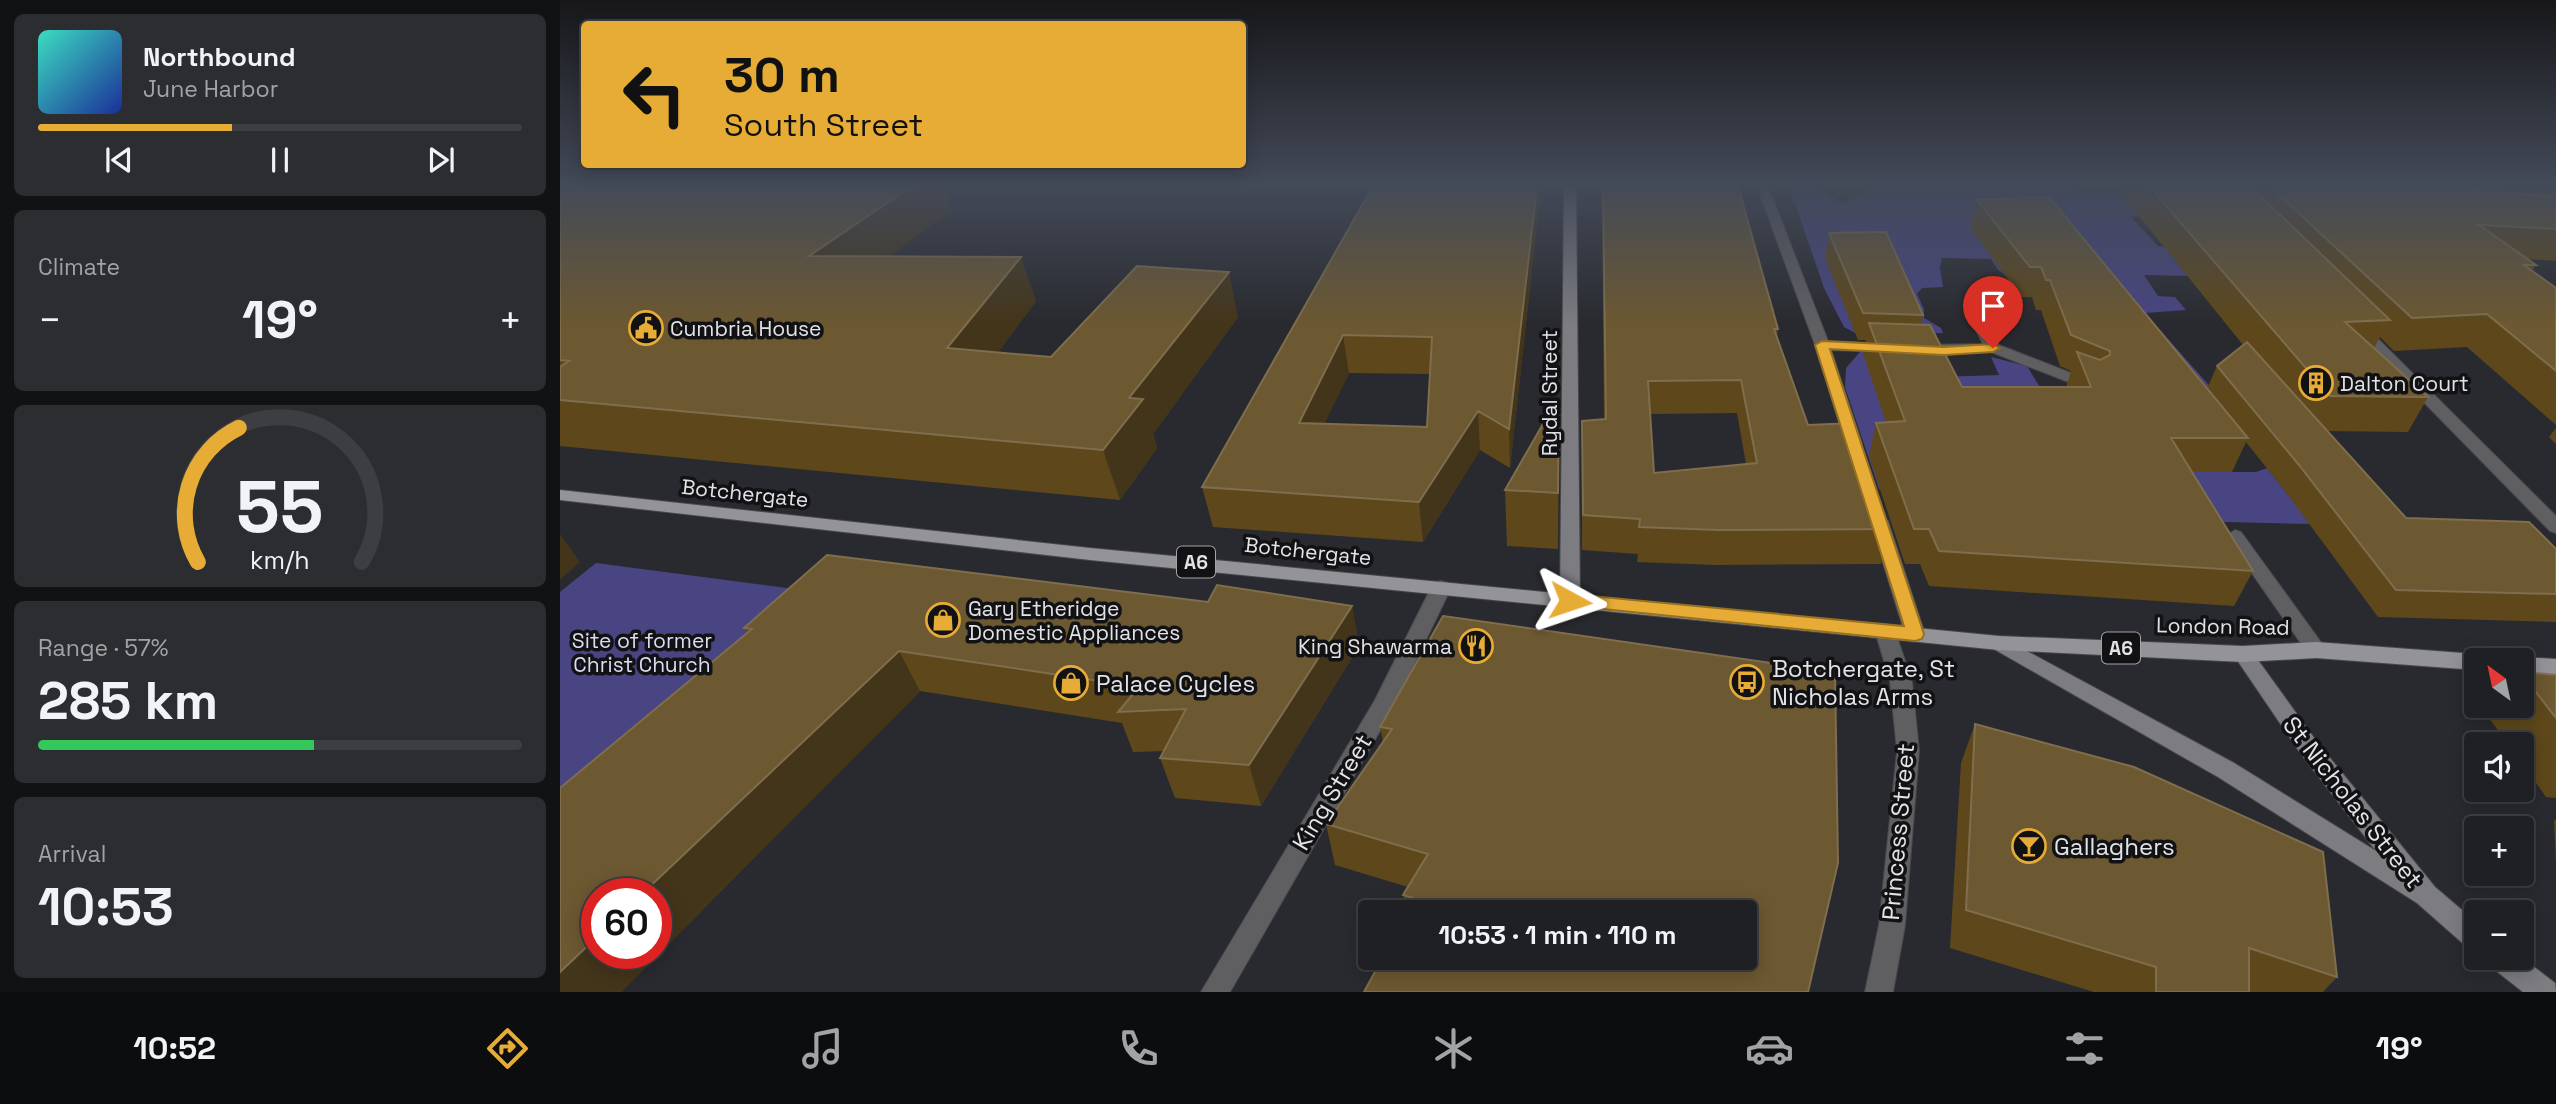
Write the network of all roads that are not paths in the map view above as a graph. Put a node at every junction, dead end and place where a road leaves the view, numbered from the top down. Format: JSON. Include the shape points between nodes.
{"nodes":[{"id":1,"x":1570,"y":232,"type":"edge"},
{"id":2,"x":1779,"y":232,"type":"edge"},
{"id":3,"x":1978,"y":295,"type":"dead end"},
{"id":4,"x":2344,"y":312,"type":"edge"},
{"id":5,"x":1822,"y":345,"type":"junction"},
{"id":6,"x":1993,"y":348,"type":"junction"},
{"id":7,"x":2089,"y":384,"type":"edge"},
{"id":8,"x":1860,"y":464,"type":"edge"},
{"id":9,"x":560,"y":495,"type":"edge"},
{"id":10,"x":1873,"y":503,"type":"edge"},
{"id":11,"x":2556,"y":527,"type":"edge"},
{"id":12,"x":2235,"y":536,"type":"edge"},
{"id":13,"x":1441,"y":588,"type":"junction"},
{"id":14,"x":1570,"y":601,"type":"junction"},
{"id":15,"x":1885,"y":631,"type":"junction"},
{"id":16,"x":1915,"y":634,"type":"junction"},
{"id":17,"x":1999,"y":643,"type":"junction"},
{"id":18,"x":2316,"y":650,"type":"junction"},
{"id":19,"x":2243,"y":654,"type":"junction"},
{"id":20,"x":2464,"y":661,"type":"edge"},
{"id":21,"x":2534,"y":666,"type":"edge"},
{"id":22,"x":2556,"y":667,"type":"edge"},
{"id":23,"x":2426,"y":895,"type":"junction"},
{"id":24,"x":2464,"y":928,"type":"edge"},
{"id":25,"x":2516,"y":970,"type":"edge"},
{"id":26,"x":1215,"y":992,"type":"edge"},
{"id":27,"x":1879,"y":992,"type":"edge"},
{"id":28,"x":2545,"y":992,"type":"edge"}],
"edges":[{"from":1,"to":14,"type":"street","name":"Rydal Street"},
{"from":2,"to":5,"type":"street"},
{"from":3,"to":6,"type":"street","via":[[1977,319]]},
{"from":4,"to":11,"type":"street"},
{"from":5,"to":6,"type":"street","via":[[1944,351]]},
{"from":5,"to":8,"type":"street"},
{"from":6,"to":7,"type":"street"},
{"from":9,"to":13,"type":"main road","name":"Botchergate","number":"A6"},
{"from":10,"to":16,"type":"street"},
{"from":12,"to":18,"type":"street"},
{"from":13,"to":14,"type":"main road","name":"Botchergate","number":"A6"},
{"from":13,"to":26,"type":"street","name":"King Street","via":[[1384,704]]},
{"from":14,"to":15,"type":"main road","name":"Botchergate","number":"A6"},
{"from":15,"to":16,"type":"main road","name":"London Road","number":"A6"},
{"from":15,"to":27,"type":"street","name":"Princess Street","via":[[1901,681],[1908,751],[1892,925]]},
{"from":16,"to":17,"type":"main road","name":"London Road","number":"A6"},
{"from":17,"to":19,"type":"main road","name":"London Road","number":"A6"},
{"from":17,"to":23,"type":"street","via":[[2226,770]]},
{"from":18,"to":19,"type":"main road","name":"London Road","number":"A6"},
{"from":18,"to":20,"type":"main road","name":"London Road","number":"A6"},
{"from":19,"to":23,"type":"street","name":"St Nicholas Street","via":[[2309,748]]},
{"from":21,"to":22,"type":"main road"},
{"from":23,"to":24,"type":"street","name":"St Nicholas Street"},
{"from":25,"to":28,"type":"street"}]}
